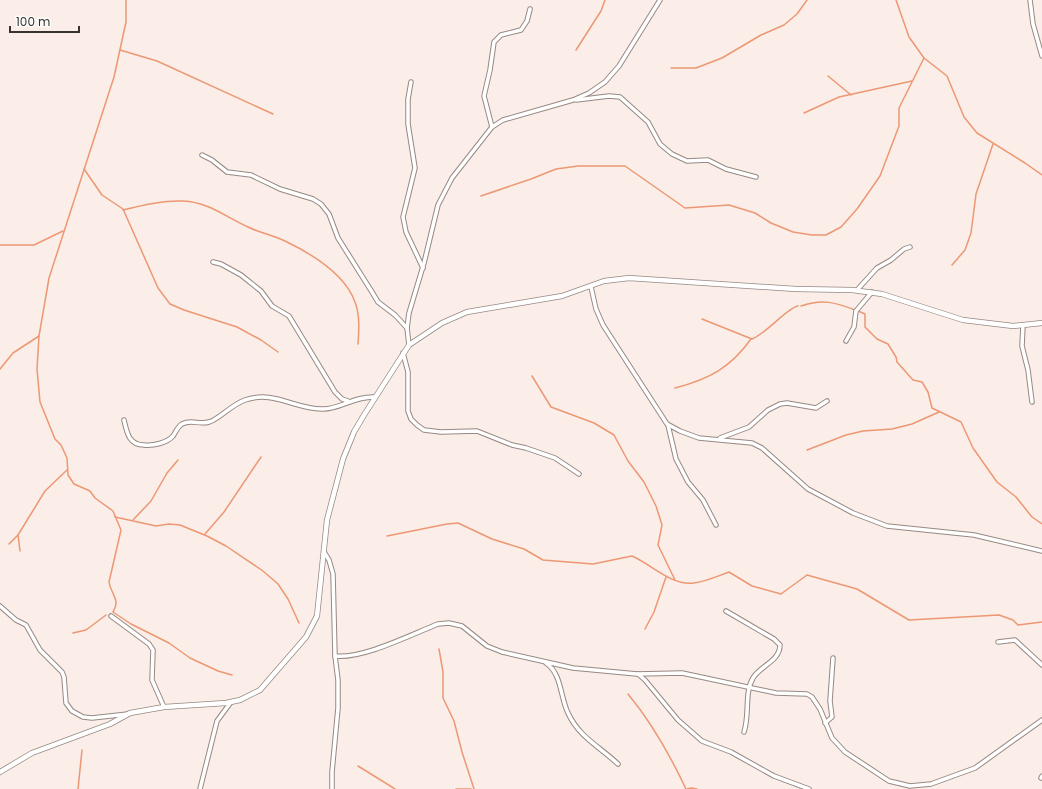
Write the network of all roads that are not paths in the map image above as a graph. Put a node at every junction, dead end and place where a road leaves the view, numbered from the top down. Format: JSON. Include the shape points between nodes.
{"nodes":[{"id":1,"x":660,"y":0,"type":"edge"},
{"id":2,"x":1030,"y":0,"type":"edge"},
{"id":3,"x":530,"y":9,"type":"dead end"},
{"id":4,"x":1042,"y":56,"type":"edge"},
{"id":5,"x":411,"y":82,"type":"dead end"},
{"id":6,"x":573,"y":100,"type":"junction"},
{"id":7,"x":492,"y":127,"type":"junction"},
{"id":8,"x":202,"y":155,"type":"dead end"},
{"id":9,"x":756,"y":177,"type":"dead end"},
{"id":10,"x":910,"y":247,"type":"dead end"},
{"id":11,"x":213,"y":262,"type":"dead end"},
{"id":12,"x":423,"y":268,"type":"junction"},
{"id":13,"x":591,"y":287,"type":"junction"},
{"id":14,"x":857,"y":290,"type":"junction"},
{"id":15,"x":872,"y":292,"type":"junction"},
{"id":16,"x":1042,"y":323,"type":"edge"},
{"id":17,"x":1023,"y":325,"type":"junction"},
{"id":18,"x":407,"y":328,"type":"junction"},
{"id":19,"x":846,"y":341,"type":"dead end"},
{"id":20,"x":408,"y":345,"type":"junction"},
{"id":21,"x":403,"y":353,"type":"junction"},
{"id":22,"x":375,"y":397,"type":"junction"},
{"id":23,"x":348,"y":401,"type":"junction"},
{"id":24,"x":827,"y":401,"type":"dead end"},
{"id":25,"x":1032,"y":402,"type":"dead end"},
{"id":26,"x":124,"y":420,"type":"dead end"},
{"id":27,"x":668,"y":424,"type":"junction"},
{"id":28,"x":717,"y":439,"type":"junction"},
{"id":29,"x":579,"y":474,"type":"dead end"},
{"id":30,"x":716,"y":525,"type":"dead end"},
{"id":31,"x":1042,"y":551,"type":"edge"},
{"id":32,"x":324,"y":552,"type":"junction"},
{"id":33,"x":0,"y":606,"type":"edge"},
{"id":34,"x":726,"y":611,"type":"dead end"},
{"id":35,"x":112,"y":616,"type":"dead end"},
{"id":36,"x":998,"y":642,"type":"dead end"},
{"id":37,"x":335,"y":656,"type":"junction"},
{"id":38,"x":833,"y":658,"type":"dead end"},
{"id":39,"x":543,"y":661,"type":"junction"},
{"id":40,"x":1042,"y":665,"type":"edge"},
{"id":41,"x":637,"y":674,"type":"junction"},
{"id":42,"x":748,"y":686,"type":"junction"},
{"id":43,"x":232,"y":702,"type":"junction"},
{"id":44,"x":164,"y":707,"type":"junction"},
{"id":45,"x":130,"y":713,"type":"junction"},
{"id":46,"x":1042,"y":720,"type":"edge"},
{"id":47,"x":825,"y":723,"type":"junction"},
{"id":48,"x":744,"y":732,"type":"dead end"},
{"id":49,"x":618,"y":764,"type":"dead end"},
{"id":50,"x":0,"y":772,"type":"edge"},
{"id":51,"x":909,"y":787,"type":"edge"},
{"id":52,"x":200,"y":789,"type":"edge"},
{"id":53,"x":332,"y":789,"type":"edge"},
{"id":54,"x":808,"y":789,"type":"edge"}],
"edges":[{"from":1,"to":6,"type":"street","via":[[613,75],[599,87]]},
{"from":2,"to":4,"type":"street","via":[[1033,24]]},
{"from":3,"to":7,"type":"street","via":[[522,30],[502,35],[494,42],[484,96]]},
{"from":5,"to":12,"type":"street","via":[[408,124],[415,168],[403,217],[406,232]]},
{"from":6,"to":7,"type":"street","via":[[511,116]]},
{"from":6,"to":9,"type":"street","via":[[620,97],[648,122],[660,144],[672,154],[687,161],[708,160],[726,170]]},
{"from":7,"to":12,"type":"street","via":[[452,178],[443,194]]},
{"from":8,"to":18,"type":"street","via":[[227,172],[251,175],[321,204],[329,214],[338,238],[378,302]]},
{"from":10,"to":14,"type":"street","via":[[876,268]]},
{"from":11,"to":23,"type":"street","via":[[241,275],[261,291],[272,306],[287,313],[335,392]]},
{"from":12,"to":18,"type":"street"},
{"from":13,"to":14,"type":"street","via":[[604,281],[630,278],[796,289]]},
{"from":13,"to":20,"type":"street","via":[[562,296],[467,312],[442,323]]},
{"from":13,"to":27,"type":"street","via":[[603,325]]},
{"from":14,"to":15,"type":"street"},
{"from":15,"to":17,"type":"street","via":[[963,320],[986,324]]},
{"from":15,"to":19,"type":"street","via":[[856,311],[854,327]]},
{"from":16,"to":17,"type":"street"},
{"from":17,"to":25,"type":"street","via":[[1022,346]]},
{"from":18,"to":20,"type":"street"},
{"from":20,"to":21,"type":"street"},
{"from":21,"to":22,"type":"street"},
{"from":21,"to":29,"type":"street","via":[[408,372],[408,410],[411,419],[424,430],[478,431],[555,458]]},
{"from":22,"to":23,"type":"street"},
{"from":22,"to":32,"type":"street","via":[[354,432],[344,459],[327,520]]},
{"from":23,"to":26,"type":"street","via":[[321,409],[281,399],[255,398],[232,406],[210,422],[188,422],[180,426],[168,440],[145,446],[131,441]]},
{"from":24,"to":28,"type":"street","via":[[816,408],[780,404],[768,410],[749,427]]},
{"from":27,"to":28,"type":"street","via":[[689,435]]},
{"from":27,"to":30,"type":"street","via":[[676,459]]},
{"from":28,"to":31,"type":"street","via":[[752,443],[762,448],[808,489],[853,513],[887,526],[974,535]]},
{"from":32,"to":37,"type":"street","via":[[334,574]]},
{"from":32,"to":43,"type":"street","via":[[319,609],[312,627],[266,685],[253,695]]},
{"from":33,"to":45,"type":"street","via":[[26,625],[40,650],[62,672],[67,706],[83,717]]},
{"from":34,"to":42,"type":"street","via":[[780,645],[776,657],[755,675]]},
{"from":35,"to":44,"type":"street","via":[[149,644],[153,650],[152,680]]},
{"from":36,"to":40,"type":"street","via":[[1015,640]]},
{"from":37,"to":39,"type":"street","via":[[344,657],[365,652],[438,624],[449,623],[462,626],[480,641],[497,650]]},
{"from":37,"to":53,"type":"street","via":[[338,708],[332,760]]},
{"from":38,"to":47,"type":"street","via":[[830,701],[832,717]]},
{"from":39,"to":41,"type":"street","via":[[573,668]]},
{"from":39,"to":49,"type":"street","via":[[555,673],[568,714],[581,734]]},
{"from":41,"to":42,"type":"street","via":[[682,672]]},
{"from":41,"to":54,"type":"street","via":[[678,720],[702,741],[731,752],[774,776]]},
{"from":42,"to":47,"type":"street","via":[[776,693],[807,694],[820,709]]},
{"from":42,"to":48,"type":"street","via":[[747,722]]},
{"from":43,"to":44,"type":"street"},
{"from":43,"to":52,"type":"street","via":[[217,721]]},
{"from":44,"to":45,"type":"street"},
{"from":45,"to":50,"type":"street","via":[[110,724],[32,753]]},
{"from":46,"to":51,"type":"street","via":[[975,768],[931,784]]},
{"from":47,"to":51,"type":"street","via":[[832,738],[845,752],[889,781]]}]}
